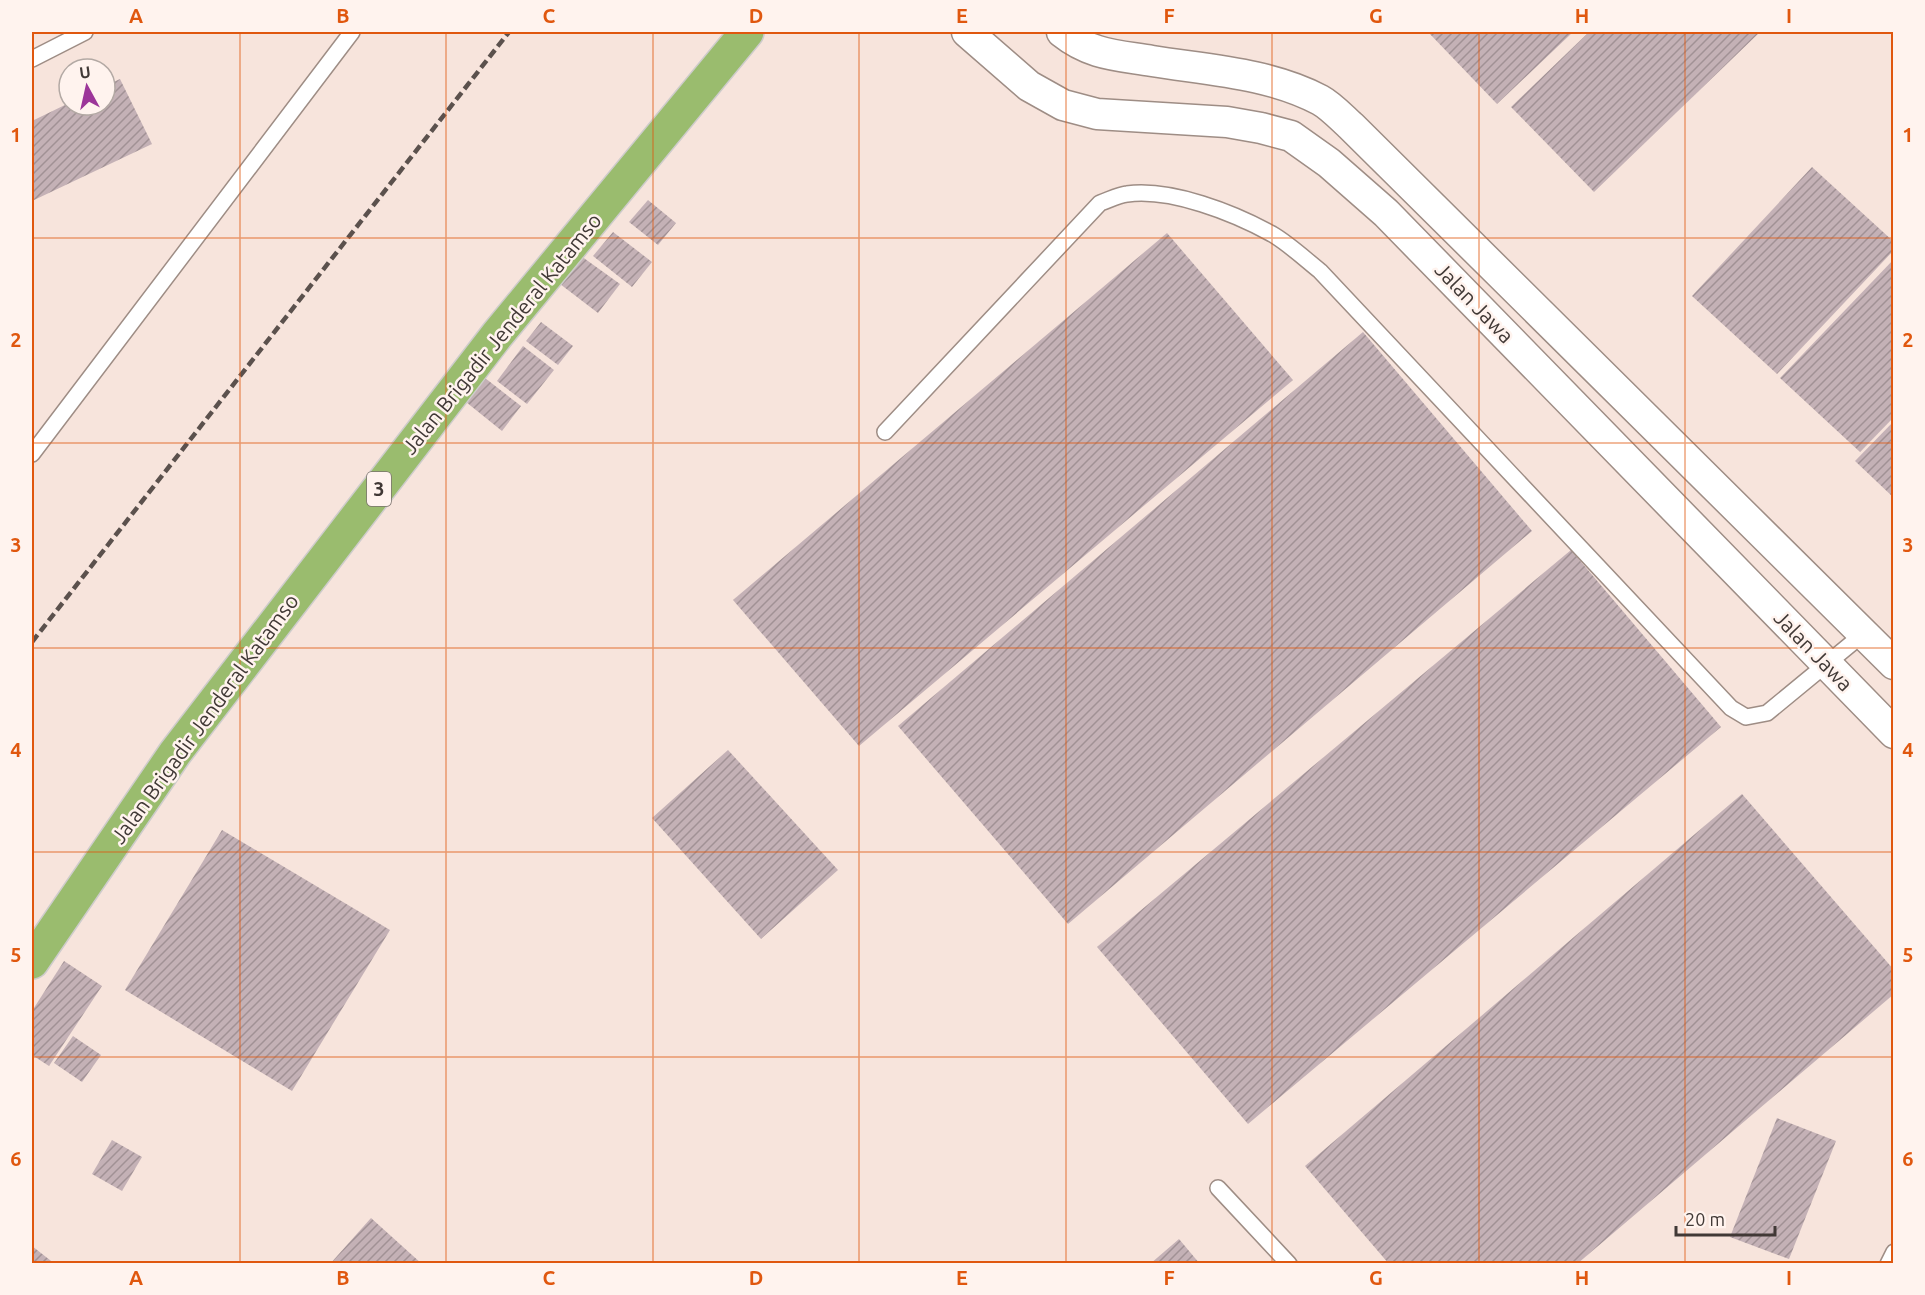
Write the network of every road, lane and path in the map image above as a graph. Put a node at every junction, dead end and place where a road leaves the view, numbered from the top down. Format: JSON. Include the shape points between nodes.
{"nodes":[{"id":1,"x":85,"y":32,"type":"edge"},
{"id":2,"x":352,"y":32,"type":"edge"},
{"id":3,"x":747,"y":32,"type":"edge"},
{"id":4,"x":967,"y":32,"type":"edge"},
{"id":5,"x":1062,"y":32,"type":"edge"},
{"id":6,"x":32,"y":59,"type":"edge"},
{"id":7,"x":885,"y":432,"type":"dead end"},
{"id":8,"x":32,"y":454,"type":"edge"},
{"id":9,"x":1863,"y":634,"type":"junction"},
{"id":10,"x":1826,"y":664,"type":"junction"},
{"id":11,"x":1893,"y":664,"type":"edge"},
{"id":12,"x":1893,"y":733,"type":"edge"},
{"id":13,"x":32,"y":962,"type":"edge"},
{"id":14,"x":1218,"y":1188,"type":"dead end"},
{"id":15,"x":1893,"y":1252,"type":"edge"},
{"id":16,"x":1290,"y":1263,"type":"edge"},
{"id":17,"x":1888,"y":1263,"type":"edge"}],
"edges":[{"from":1,"to":6,"type":"lane"},
{"from":2,"to":8,"type":"lane"},
{"from":3,"to":13,"type":"highway","name":"Jalan Brigadir Jenderal Katamso","number":"3","via":[[497,335],[175,753]]},
{"from":4,"to":10,"type":"street","name":"Jalan Jawa","via":[[1029,86],[1063,105],[1097,114],[1227,122],[1261,128],[1291,136],[1329,163],[1386,213]]},
{"from":5,"to":9,"type":"street","name":"Jalan Jawa","via":[[1079,45],[1103,53],[1245,76],[1287,86],[1322,101]]},
{"from":7,"to":10,"type":"lane","via":[[1100,203],[1126,194],[1159,194],[1194,202],[1273,235],[1320,271],[1731,708],[1746,717],[1767,713]]},
{"from":9,"to":10,"type":"lane"},
{"from":9,"to":11,"type":"street","name":"Jalan Jawa"},
{"from":10,"to":12,"type":"street","name":"Jalan Jawa"},
{"from":14,"to":16,"type":"lane"},
{"from":15,"to":17,"type":"lane"}]}
